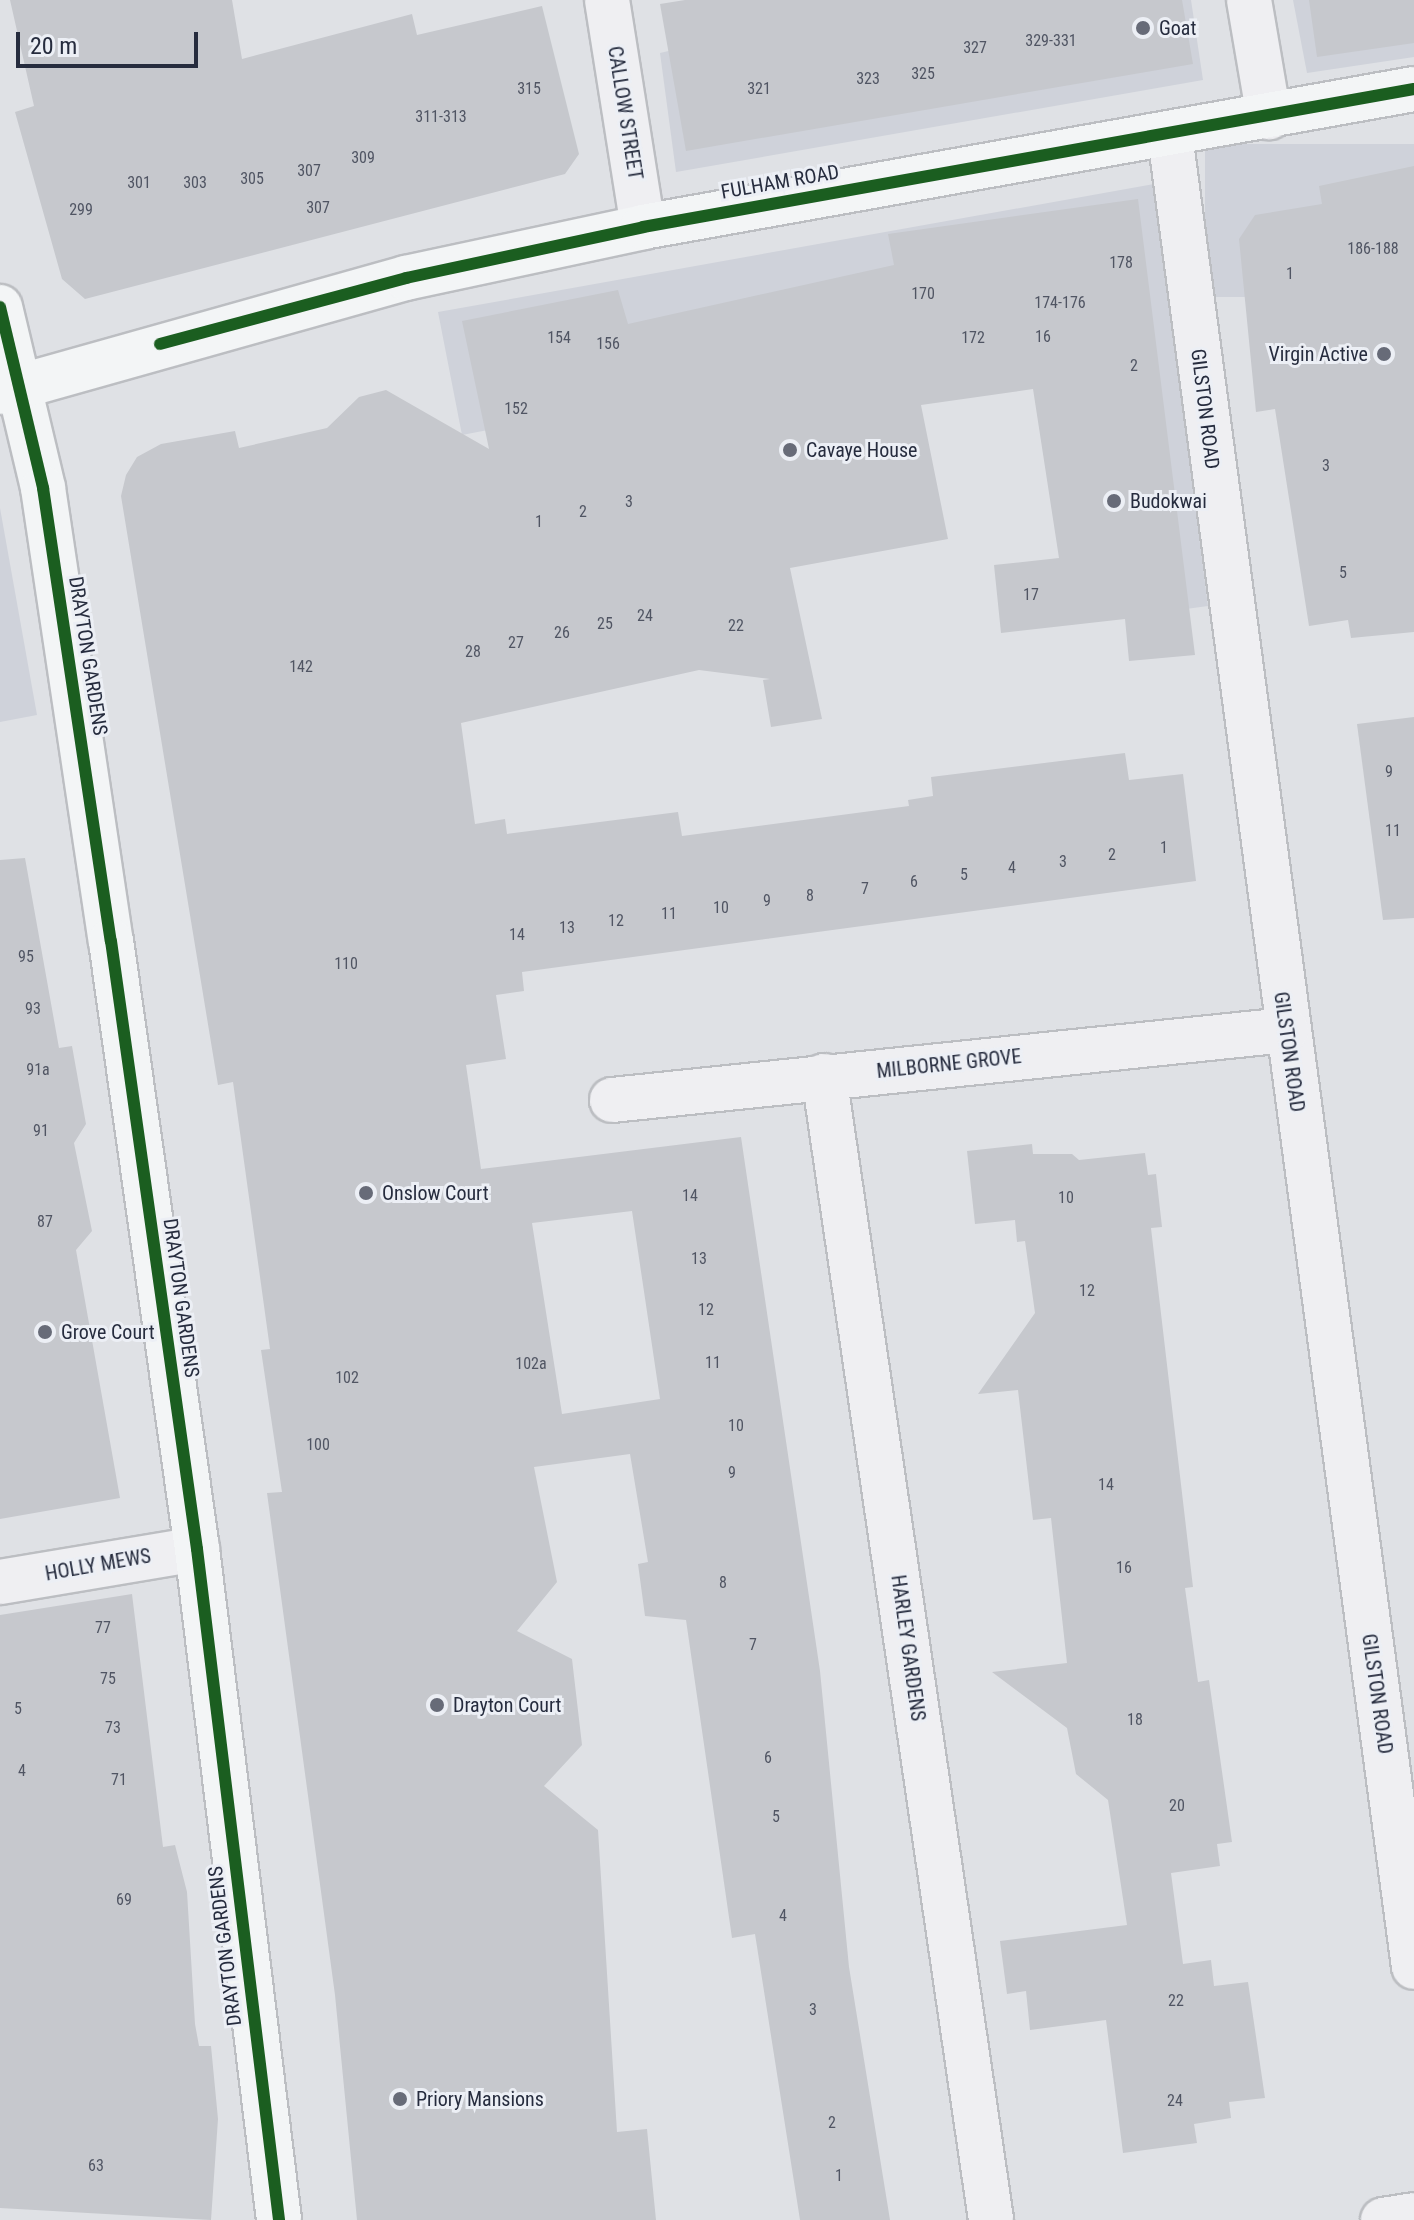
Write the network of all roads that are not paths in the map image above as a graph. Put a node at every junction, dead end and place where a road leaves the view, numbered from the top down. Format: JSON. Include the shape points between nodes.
{"nodes":[{"id":1,"x":607,"y":0,"type":"edge"},
{"id":2,"x":1249,"y":0,"type":"edge"},
{"id":3,"x":1414,"y":89,"type":"edge"},
{"id":4,"x":1269,"y":117,"type":"junction"},
{"id":5,"x":1170,"y":136,"type":"junction"},
{"id":6,"x":643,"y":227,"type":"junction"},
{"id":7,"x":0,"y":307,"type":"edge"},
{"id":8,"x":10,"y":388,"type":"edge"},
{"id":9,"x":1286,"y":1030,"type":"junction"},
{"id":10,"x":824,"y":1076,"type":"junction"},
{"id":11,"x":612,"y":1100,"type":"dead end"},
{"id":12,"x":197,"y":1549,"type":"junction"},
{"id":13,"x":0,"y":1582,"type":"edge"},
{"id":14,"x":1414,"y":1967,"type":"edge"},
{"id":15,"x":1414,"y":2215,"type":"edge"},
{"id":16,"x":279,"y":2220,"type":"edge"},
{"id":17,"x":991,"y":2220,"type":"edge"},
{"id":18,"x":1383,"y":2220,"type":"edge"}],
"edges":[{"from":1,"to":6,"type":"street","name":"CALLOW STREET"},
{"from":2,"to":4,"type":"street"},
{"from":3,"to":4,"type":"street","name":"FULHAM ROAD"},
{"from":4,"to":5,"type":"street","name":"FULHAM ROAD"},
{"from":5,"to":6,"type":"street","name":"FULHAM ROAD"},
{"from":5,"to":9,"type":"street","name":"GILSTON ROAD"},
{"from":6,"to":8,"type":"street","name":"FULHAM ROAD","via":[[406,278]]},
{"from":7,"to":8,"type":"street","name":"DRAYTON GARDENS"},
{"from":8,"to":12,"type":"street","name":"DRAYTON GARDENS","via":[[43,488]]},
{"from":9,"to":10,"type":"street","name":"MILBORNE GROVE"},
{"from":9,"to":14,"type":"street","name":"GILSTON ROAD"},
{"from":10,"to":11,"type":"street","name":"MILBORNE GROVE"},
{"from":10,"to":17,"type":"street","name":"HARLEY GARDENS"},
{"from":12,"to":13,"type":"street","name":"HOLLY MEWS"},
{"from":12,"to":16,"type":"street","name":"DRAYTON GARDENS"},
{"from":15,"to":18,"type":"street"}]}
